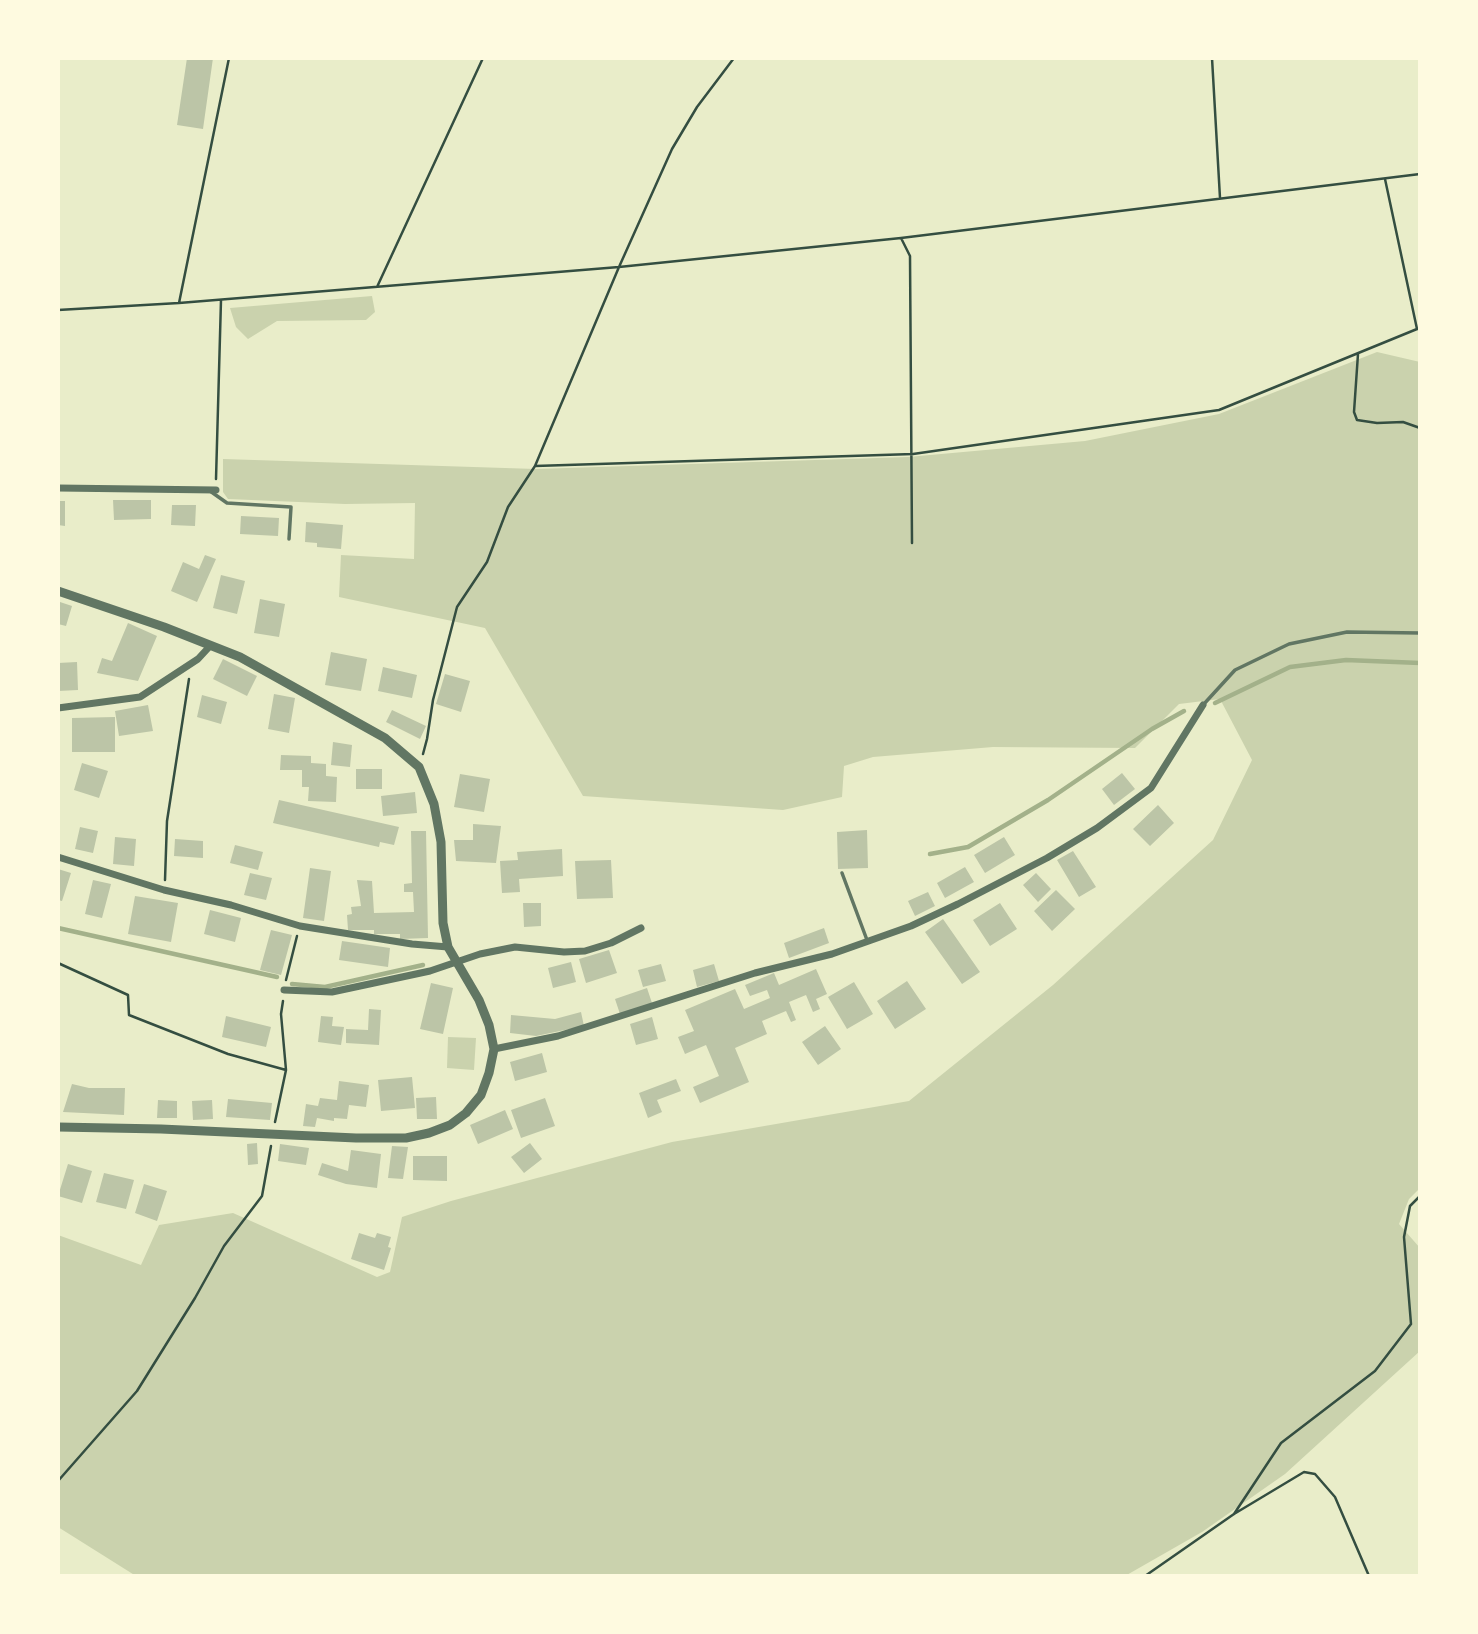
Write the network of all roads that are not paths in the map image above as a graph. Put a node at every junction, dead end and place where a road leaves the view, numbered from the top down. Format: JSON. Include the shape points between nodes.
{"nodes":[{"id":1,"x":58,"y":488,"type":"edge"},
{"id":2,"x":213,"y":490,"type":"joint"},
{"id":3,"x":289,"y":539,"type":"dead end"},
{"id":4,"x":58,"y":592,"type":"edge"},
{"id":5,"x":1420,"y":633,"type":"edge"},
{"id":6,"x":210,"y":646,"type":"junction"},
{"id":7,"x":1203,"y":705,"type":"joint"},
{"id":8,"x":58,"y":709,"type":"edge"},
{"id":9,"x":58,"y":857,"type":"edge"},
{"id":10,"x":842,"y":873,"type":"dead end"},
{"id":11,"x":640,"y":928,"type":"dead end"},
{"id":12,"x":868,"y":942,"type":"junction"},
{"id":13,"x":448,"y":947,"type":"junction"},
{"id":14,"x":456,"y":963,"type":"junction"},
{"id":15,"x":284,"y":990,"type":"road end"},
{"id":16,"x":494,"y":1048,"type":"junction"},
{"id":17,"x":58,"y":1127,"type":"edge"}],
"edges":[{"from":1,"to":2,"type":"street"},
{"from":2,"to":3,"type":"lane","via":[[227,503],[291,507]]},
{"from":4,"to":6,"type":"street"},
{"from":5,"to":7,"type":"lane","via":[[1347,632],[1289,644],[1235,670]]},
{"from":6,"to":8,"type":"street","via":[[140,697]]},
{"from":6,"to":13,"type":"street","via":[[240,657],[340,711],[385,738],[418,767],[441,842]]},
{"from":7,"to":12,"type":"street","via":[[1151,788],[1097,828],[958,904]]},
{"from":9,"to":13,"type":"street","via":[[300,926]]},
{"from":10,"to":12,"type":"lane"},
{"from":11,"to":14,"type":"street","via":[[585,951],[515,947]]},
{"from":12,"to":16,"type":"street","via":[[558,1036]]},
{"from":13,"to":14,"type":"street"},
{"from":14,"to":15,"type":"street","via":[[332,992]]},
{"from":14,"to":16,"type":"street","via":[[479,1000]]},
{"from":16,"to":17,"type":"street","via":[[481,1095],[466,1113],[450,1125],[406,1138]]}]}
